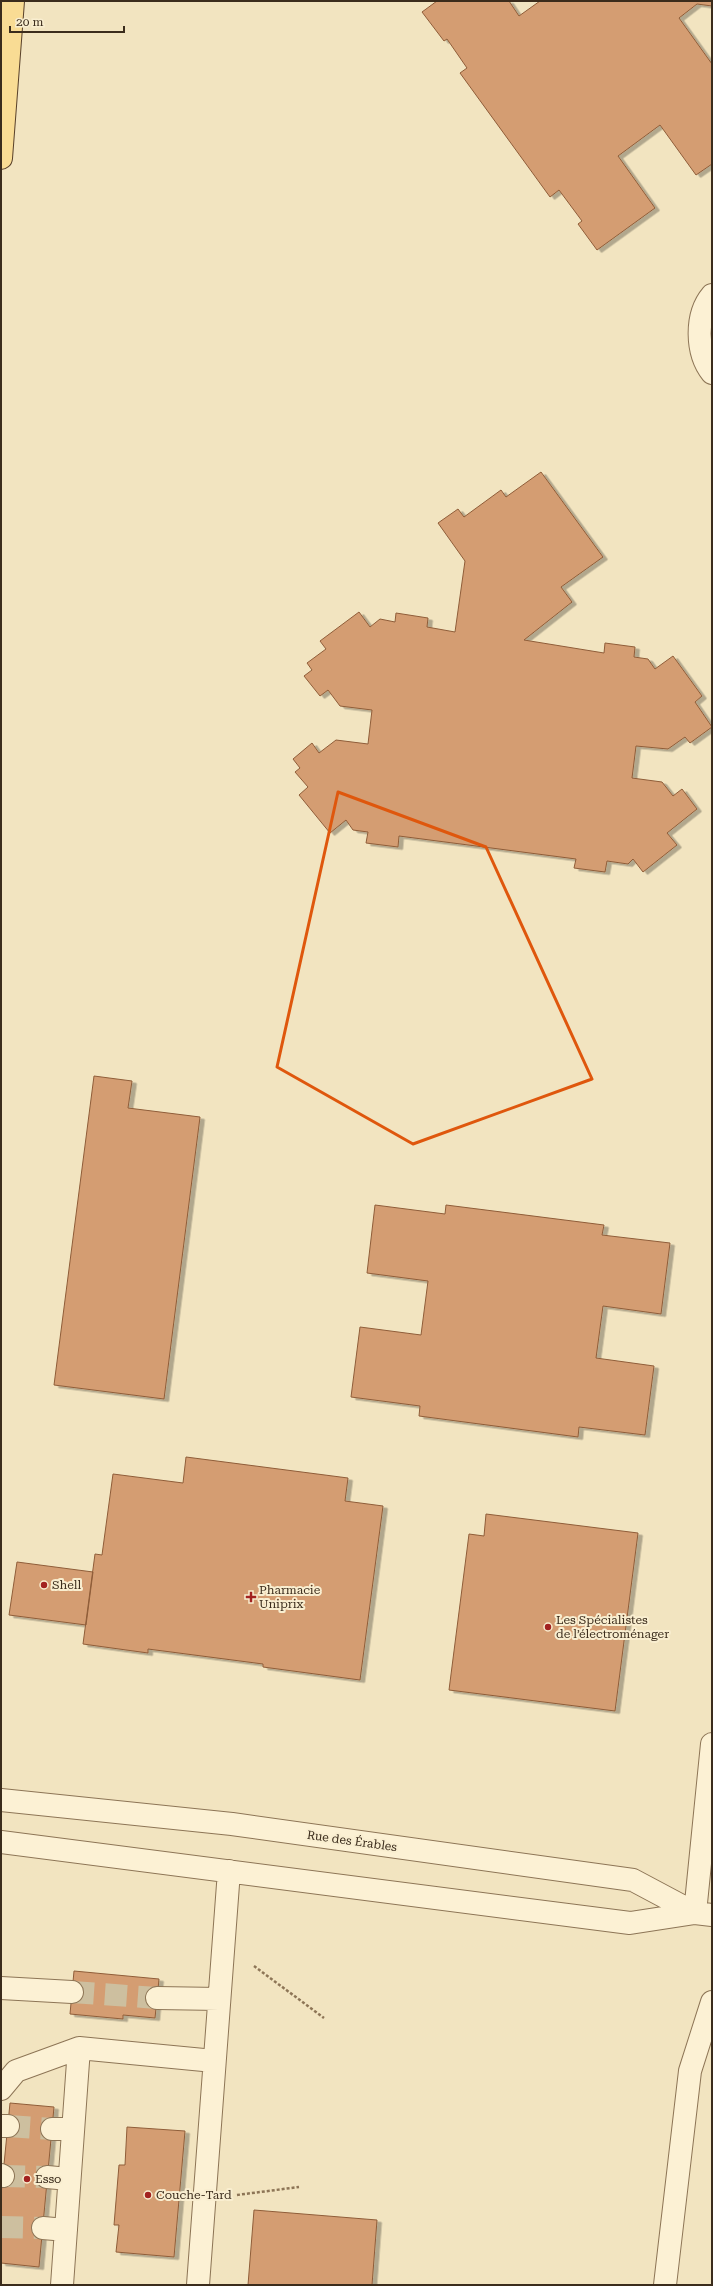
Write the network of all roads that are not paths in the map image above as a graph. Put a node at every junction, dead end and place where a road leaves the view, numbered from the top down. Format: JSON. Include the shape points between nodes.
{"nodes":[{"id":1,"x":13,"y":1,"type":"edge"},
{"id":2,"x":1,"y":158,"type":"edge"},
{"id":3,"x":712,"y":295,"type":"edge"},
{"id":4,"x":712,"y":373,"type":"edge"},
{"id":5,"x":712,"y":1744,"type":"edge"},
{"id":6,"x":1,"y":1800,"type":"edge"},
{"id":7,"x":1,"y":1842,"type":"edge"},
{"id":8,"x":229,"y":1871,"type":"junction"},
{"id":9,"x":703,"y":1914,"type":"edge"},
{"id":10,"x":1,"y":1988,"type":"edge"},
{"id":11,"x":72,"y":1992,"type":"tunnel mouth"},
{"id":12,"x":157,"y":1998,"type":"tunnel mouth"},
{"id":13,"x":219,"y":1999,"type":"junction"},
{"id":14,"x":712,"y":2002,"type":"edge"},
{"id":15,"x":80,"y":2048,"type":"junction"},
{"id":16,"x":214,"y":2061,"type":"junction"},
{"id":17,"x":9,"y":2068,"type":"edge"},
{"id":18,"x":1,"y":2089,"type":"edge"},
{"id":19,"x":47,"y":2177,"type":"tunnel mouth"},
{"id":20,"x":69,"y":2179,"type":"junction"},
{"id":21,"x":43,"y":2228,"type":"tunnel mouth"},
{"id":22,"x":66,"y":2230,"type":"junction"},
{"id":23,"x":62,"y":2285,"type":"edge"},
{"id":24,"x":198,"y":2285,"type":"edge"},
{"id":25,"x":665,"y":2285,"type":"edge"}],
"edges":[{"from":1,"to":2,"type":"main road"},
{"from":3,"to":4,"type":"street","via":[[701,320],[700,344]]},
{"from":5,"to":9,"type":"street"},
{"from":6,"to":9,"type":"street","name":"Rue des Érables","via":[[232,1824],[633,1880]]},
{"from":7,"to":8,"type":"street"},
{"from":8,"to":9,"type":"street","via":[[630,1923]]},
{"from":8,"to":13,"type":"street"},
{"from":10,"to":11,"type":"street"},
{"from":12,"to":13,"type":"street"},
{"from":13,"to":16,"type":"street"},
{"from":14,"to":25,"type":"street","via":[[690,2071]]},
{"from":15,"to":16,"type":"street"},
{"from":15,"to":17,"type":"street"},
{"from":15,"to":20,"type":"street","via":[[62,2129]]},
{"from":16,"to":24,"type":"street"},
{"from":17,"to":18,"type":"street"},
{"from":19,"to":20,"type":"street"},
{"from":20,"to":22,"type":"street"},
{"from":21,"to":22,"type":"street"},
{"from":22,"to":23,"type":"street"}]}
